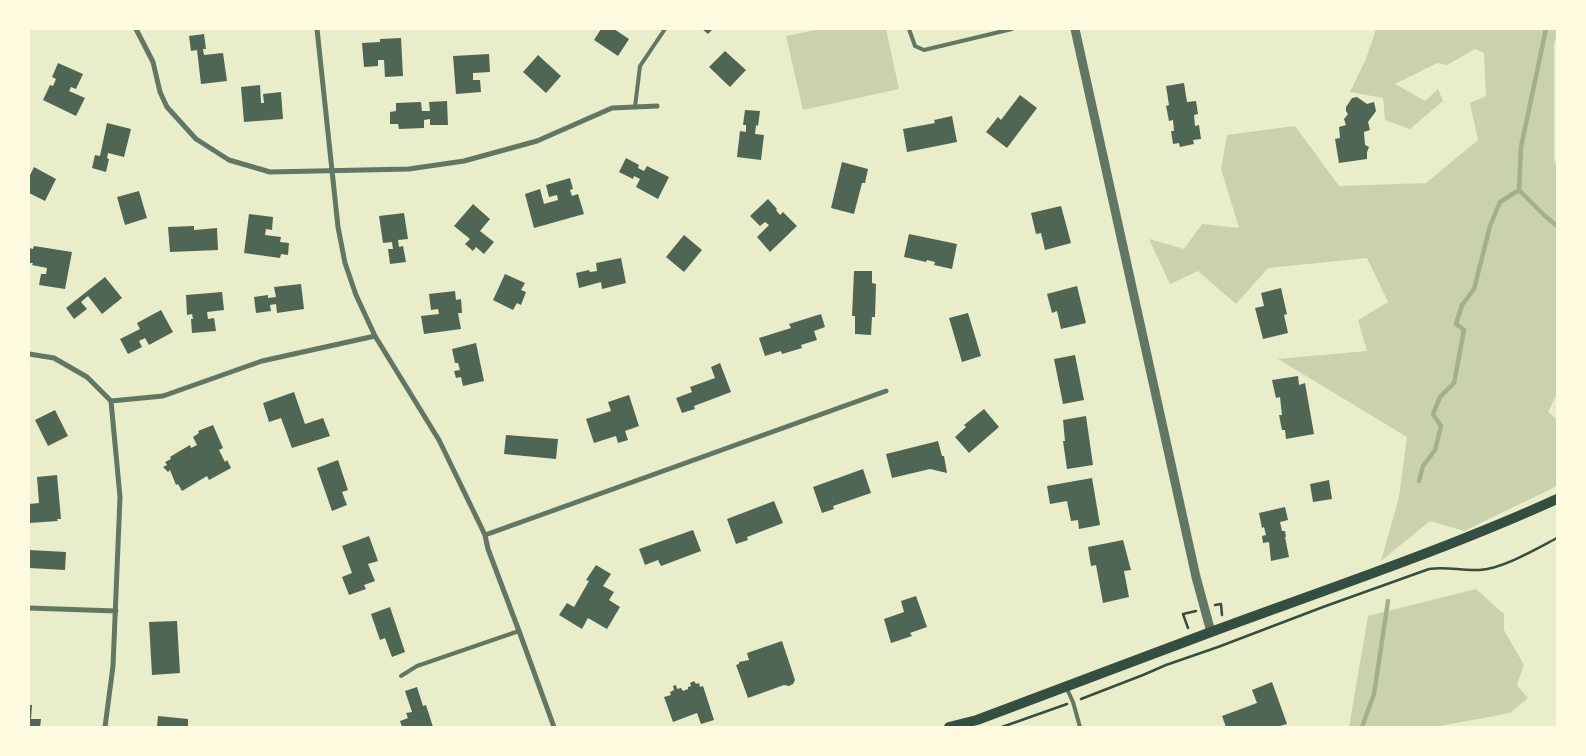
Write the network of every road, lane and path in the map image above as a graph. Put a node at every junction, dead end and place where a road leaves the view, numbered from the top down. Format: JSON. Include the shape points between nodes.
{"nodes":[{"id":1,"x":136,"y":29,"type":"edge"},
{"id":2,"x":317,"y":29,"type":"edge"},
{"id":3,"x":665,"y":29,"type":"edge"},
{"id":4,"x":909,"y":29,"type":"edge"},
{"id":5,"x":1012,"y":29,"type":"edge"},
{"id":6,"x":1075,"y":29,"type":"edge"},
{"id":7,"x":657,"y":106,"type":"dead end"},
{"id":8,"x":635,"y":107,"type":"junction"},
{"id":9,"x":333,"y":172,"type":"junction"},
{"id":10,"x":375,"y":336,"type":"junction"},
{"id":11,"x":29,"y":354,"type":"edge"},
{"id":12,"x":886,"y":391,"type":"dead end"},
{"id":13,"x":110,"y":401,"type":"junction"},
{"id":14,"x":1557,"y":499,"type":"edge"},
{"id":15,"x":485,"y":535,"type":"junction"},
{"id":16,"x":1557,"y":538,"type":"edge"},
{"id":17,"x":29,"y":608,"type":"edge"},
{"id":18,"x":116,"y":611,"type":"junction"},
{"id":19,"x":520,"y":631,"type":"junction"},
{"id":20,"x":1211,"y":632,"type":"junction"},
{"id":21,"x":401,"y":676,"type":"dead end"},
{"id":22,"x":1066,"y":687,"type":"junction"},
{"id":23,"x":1073,"y":702,"type":"junction"},
{"id":24,"x":105,"y":727,"type":"edge"},
{"id":25,"x":554,"y":727,"type":"edge"},
{"id":26,"x":949,"y":727,"type":"edge"},
{"id":27,"x":1002,"y":727,"type":"edge"},
{"id":28,"x":1079,"y":727,"type":"edge"}],
"edges":[{"from":1,"to":9,"type":"street","via":[[154,62],[160,92],[167,107],[199,142],[229,160],[270,172]]},
{"from":2,"to":9,"type":"street"},
{"from":3,"to":8,"type":"lane","via":[[640,66]]},
{"from":4,"to":5,"type":"lane","via":[[915,46],[924,50]]},
{"from":6,"to":20,"type":"street","via":[[1196,577]]},
{"from":7,"to":8,"type":"street"},
{"from":8,"to":9,"type":"street","via":[[612,108],[537,141],[464,161],[409,170]]},
{"from":9,"to":10,"type":"street","via":[[345,263]]},
{"from":10,"to":13,"type":"street","via":[[262,361],[163,396]]},
{"from":10,"to":15,"type":"street","via":[[439,440]]},
{"from":11,"to":13,"type":"street","via":[[54,358],[87,377]]},
{"from":12,"to":15,"type":"street"},
{"from":13,"to":18,"type":"street","via":[[120,497]]},
{"from":14,"to":20,"type":"main road","via":[[1381,571]]},
{"from":15,"to":19,"type":"street"},
{"from":16,"to":23,"type":"path","via":[[1490,568],[1429,569]]},
{"from":17,"to":18,"type":"street"},
{"from":18,"to":24,"type":"street"},
{"from":19,"to":21,"type":"lane","via":[[418,666]]},
{"from":19,"to":25,"type":"street"},
{"from":20,"to":22,"type":"main road"},
{"from":22,"to":23,"type":"lane"},
{"from":22,"to":26,"type":"main road"},
{"from":23,"to":27,"type":"path"},
{"from":23,"to":28,"type":"lane"}]}
